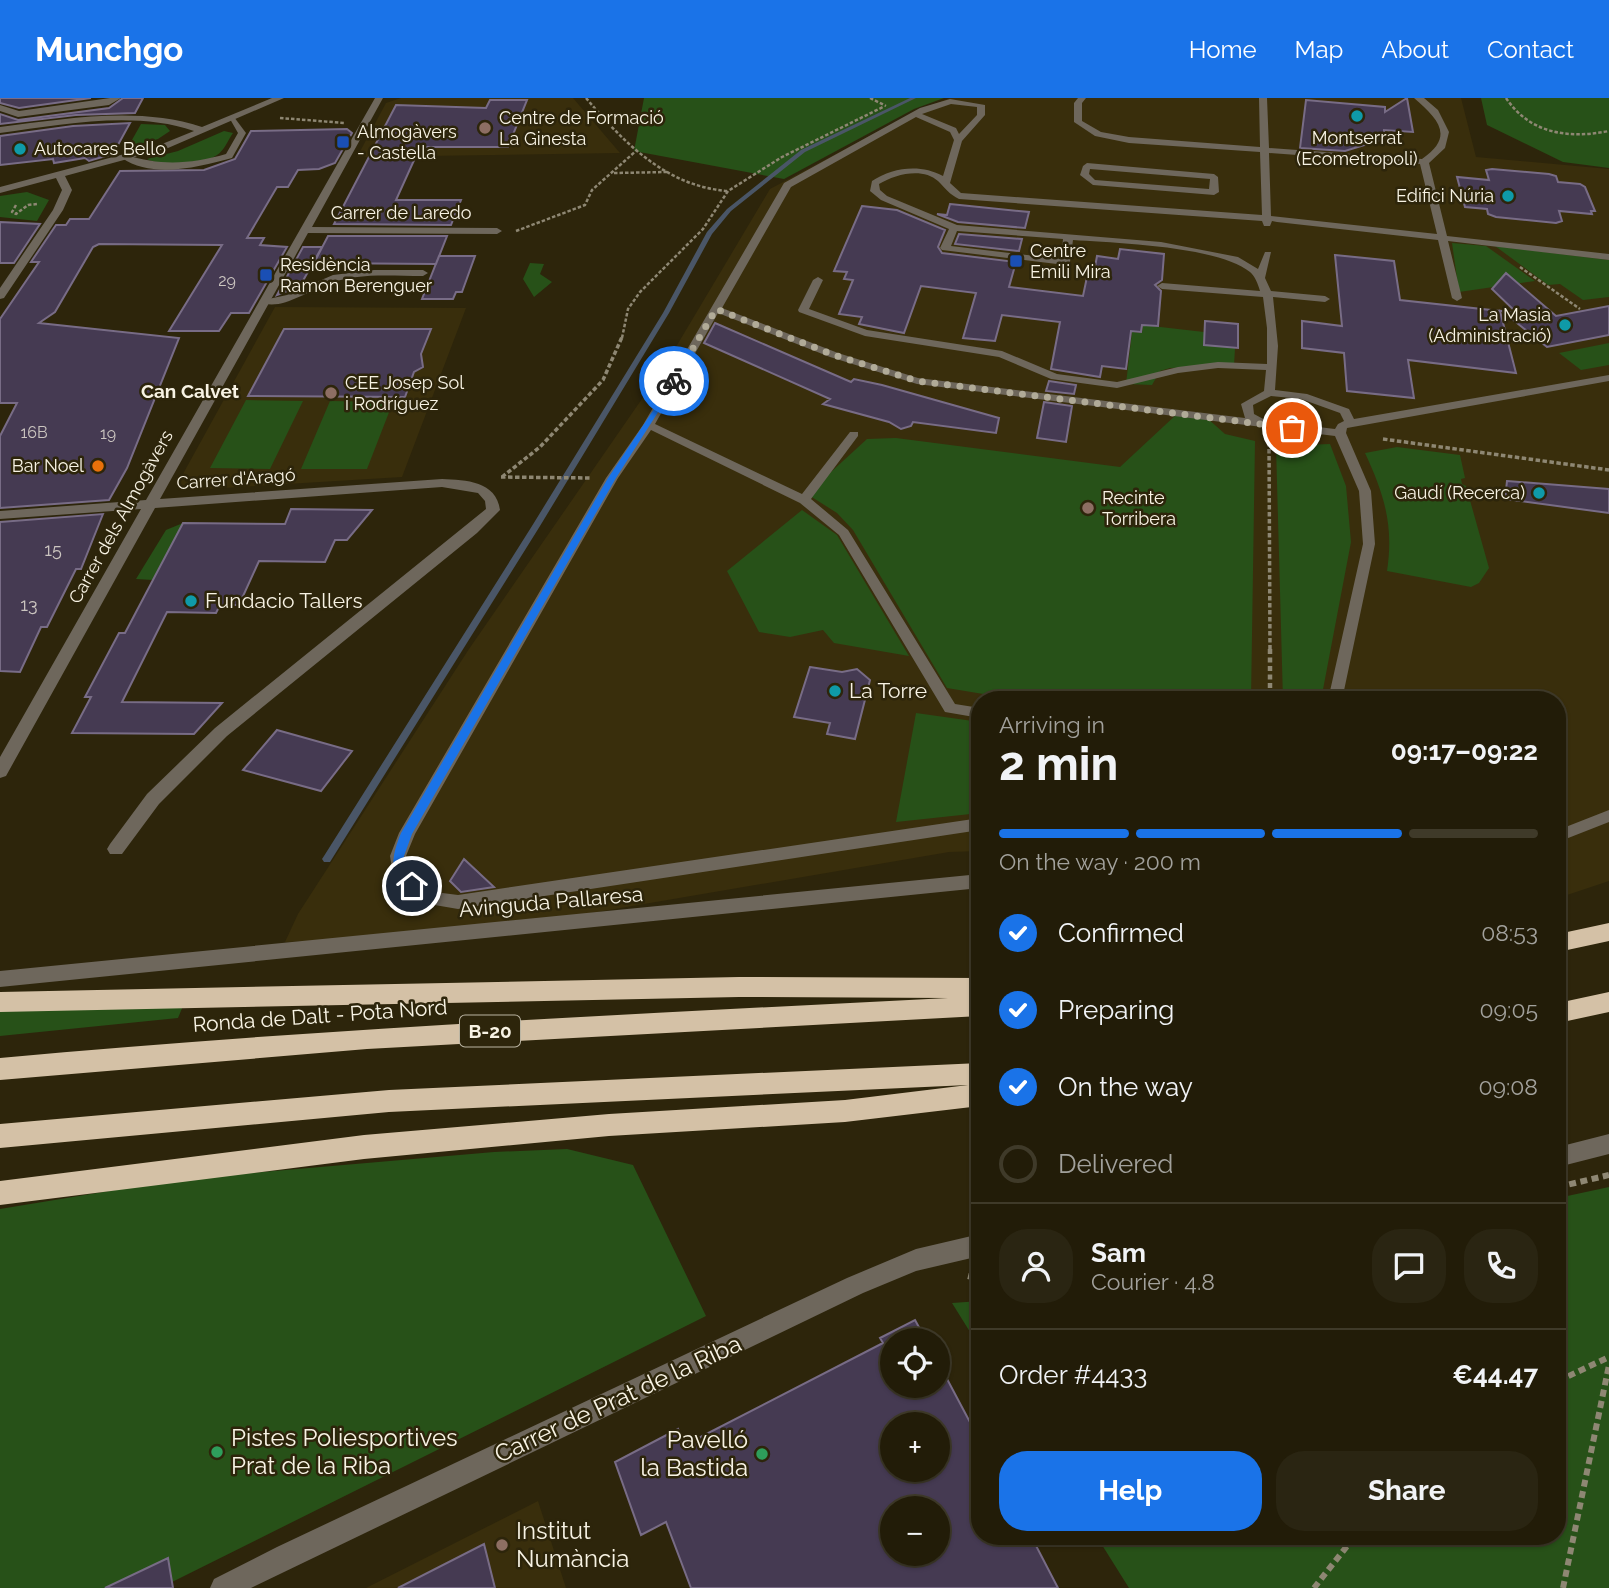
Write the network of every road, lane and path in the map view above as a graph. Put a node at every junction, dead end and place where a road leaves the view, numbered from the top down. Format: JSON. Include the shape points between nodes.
{"nodes":[{"id":1,"x":117,"y":98,"type":"edge"},
{"id":2,"x":280,"y":98,"type":"edge"},
{"id":3,"x":379,"y":98,"type":"edge"},
{"id":4,"x":586,"y":98,"type":"edge"},
{"id":5,"x":870,"y":98,"type":"edge"},
{"id":6,"x":1082,"y":98,"type":"edge"},
{"id":7,"x":1263,"y":98,"type":"edge"},
{"id":8,"x":1418,"y":98,"type":"edge"},
{"id":9,"x":1506,"y":98,"type":"edge"},
{"id":10,"x":895,"y":102,"type":"dead end"},
{"id":11,"x":886,"y":106,"type":"junction"},
{"id":12,"x":0,"y":108,"type":"edge"},
{"id":13,"x":916,"y":114,"type":"junction"},
{"id":14,"x":238,"y":117,"type":"junction"},
{"id":15,"x":363,"y":124,"type":"junction"},
{"id":16,"x":0,"y":130,"type":"edge"},
{"id":17,"x":204,"y":131,"type":"junction"},
{"id":18,"x":1609,"y":131,"type":"edge"},
{"id":19,"x":958,"y":140,"type":"junction"},
{"id":20,"x":1265,"y":149,"type":"junction"},
{"id":21,"x":638,"y":150,"type":"junction"},
{"id":22,"x":126,"y":158,"type":"junction"},
{"id":23,"x":1424,"y":162,"type":"junction"},
{"id":24,"x":669,"y":172,"type":"junction"},
{"id":25,"x":610,"y":174,"type":"junction"},
{"id":26,"x":60,"y":175,"type":"junction"},
{"id":27,"x":1110,"y":175,"type":"junction"},
{"id":28,"x":1130,"y":177,"type":"junction"},
{"id":29,"x":1165,"y":180,"type":"junction"},
{"id":30,"x":945,"y":185,"type":"junction"},
{"id":31,"x":1215,"y":185,"type":"dead end"},
{"id":32,"x":0,"y":190,"type":"edge"},
{"id":33,"x":728,"y":191,"type":"junction"},
{"id":34,"x":16,"y":199,"type":"dead end"},
{"id":35,"x":58,"y":210,"type":"junction"},
{"id":36,"x":1267,"y":221,"type":"junction"},
{"id":37,"x":954,"y":228,"type":"junction"},
{"id":38,"x":304,"y":230,"type":"junction"},
{"id":39,"x":497,"y":231,"type":"joint"},
{"id":40,"x":1068,"y":238,"type":"junction"},
{"id":41,"x":1446,"y":240,"type":"junction"},
{"id":42,"x":1488,"y":244,"type":"junction"},
{"id":43,"x":1268,"y":254,"type":"dead end"},
{"id":44,"x":1609,"y":257,"type":"edge"},
{"id":45,"x":423,"y":273,"type":"dead end"},
{"id":46,"x":1260,"y":278,"type":"junction"},
{"id":47,"x":818,"y":280,"type":"dead end"},
{"id":48,"x":1162,"y":286,"type":"dead end"},
{"id":49,"x":1268,"y":293,"type":"junction"},
{"id":50,"x":0,"y":296,"type":"edge"},
{"id":51,"x":1325,"y":299,"type":"dead end"},
{"id":52,"x":1457,"y":299,"type":"dead end"},
{"id":53,"x":264,"y":300,"type":"junction"},
{"id":54,"x":716,"y":309,"type":"junction"},
{"id":55,"x":1580,"y":309,"type":"dead end"},
{"id":56,"x":1273,"y":367,"type":"junction"},
{"id":57,"x":1609,"y":377,"type":"edge"},
{"id":58,"x":1269,"y":393,"type":"junction"},
{"id":59,"x":1350,"y":423,"type":"junction"},
{"id":60,"x":649,"y":425,"type":"junction"},
{"id":61,"x":1268,"y":426,"type":"junction"},
{"id":62,"x":1340,"y":433,"type":"junction"},
{"id":63,"x":854,"y":434,"type":"dead end"},
{"id":64,"x":1269,"y":440,"type":"joint"},
{"id":65,"x":1609,"y":470,"type":"edge"},
{"id":66,"x":502,"y":477,"type":"junction"},
{"id":67,"x":580,"y":478,"type":"dead end"},
{"id":68,"x":477,"y":487,"type":"junction"},
{"id":69,"x":804,"y":500,"type":"junction"},
{"id":70,"x":150,"y":504,"type":"junction"},
{"id":71,"x":0,"y":515,"type":"edge"},
{"id":72,"x":1270,"y":691,"type":"edge"},
{"id":73,"x":1337,"y":691,"type":"edge"},
{"id":74,"x":971,"y":712,"type":"edge"},
{"id":75,"x":0,"y":772,"type":"edge"},
{"id":76,"x":1609,"y":816,"type":"edge"},
{"id":77,"x":971,"y":825,"type":"edge"},
{"id":78,"x":1566,"y":833,"type":"edge"},
{"id":79,"x":116,"y":849,"type":"dead end"},
{"id":80,"x":971,"y":882,"type":"edge"},
{"id":81,"x":1609,"y":932,"type":"edge"},
{"id":82,"x":1566,"y":941,"type":"edge"},
{"id":83,"x":0,"y":979,"type":"edge"},
{"id":84,"x":971,"y":988,"type":"edge"},
{"id":85,"x":0,"y":1002,"type":"edge"},
{"id":86,"x":1609,"y":1002,"type":"edge"},
{"id":87,"x":971,"y":1006,"type":"edge"},
{"id":88,"x":1566,"y":1011,"type":"edge"},
{"id":89,"x":0,"y":1069,"type":"edge"},
{"id":90,"x":971,"y":1074,"type":"edge"},
{"id":91,"x":971,"y":1096,"type":"edge"},
{"id":92,"x":0,"y":1136,"type":"edge"},
{"id":93,"x":1609,"y":1144,"type":"edge"},
{"id":94,"x":1566,"y":1155,"type":"edge"},
{"id":95,"x":1609,"y":1175,"type":"edge"},
{"id":96,"x":1566,"y":1185,"type":"edge"},
{"id":97,"x":0,"y":1193,"type":"edge"},
{"id":98,"x":971,"y":1246,"type":"edge"},
{"id":99,"x":1609,"y":1357,"type":"edge"},
{"id":100,"x":1609,"y":1365,"type":"edge"},
{"id":101,"x":1566,"y":1377,"type":"edge"},
{"id":102,"x":1348,"y":1545,"type":"edge"},
{"id":103,"x":223,"y":1588,"type":"edge"},
{"id":104,"x":1314,"y":1588,"type":"edge"},
{"id":105,"x":1563,"y":1588,"type":"edge"}],
"edges":[{"from":1,"to":12,"type":"street","via":[[18,114]]},
{"from":2,"to":14,"type":"street"},
{"from":3,"to":15,"type":"street","name":"Carrer dels Almogàvers"},
{"from":4,"to":21,"type":"path"},
{"from":5,"to":11,"type":"path"},
{"from":6,"to":20,"type":"lane","via":[[1078,122],[1098,134]]},
{"from":7,"to":20,"type":"lane"},
{"from":8,"to":23,"type":"lane","via":[[1442,119],[1444,138],[1442,147]]},
{"from":9,"to":18,"type":"path","via":[[1520,118],[1537,128],[1590,136]]},
{"from":10,"to":11,"type":"path"},
{"from":11,"to":33,"type":"path","via":[[782,157]]},
{"from":13,"to":19,"type":"lane","via":[[953,130]]},
{"from":13,"to":19,"type":"lane","via":[[950,101],[981,105],[981,115]]},
{"from":13,"to":54,"type":"lane","via":[[787,185]]},
{"from":14,"to":15,"type":"path"},
{"from":14,"to":17,"type":"street"},
{"from":14,"to":22,"type":"lane","via":[[242,133],[229,156],[195,165],[139,164]]},
{"from":15,"to":38,"type":"street","name":"Carrer dels Almogàvers"},
{"from":16,"to":17,"type":"street","via":[[165,119]]},
{"from":17,"to":22,"type":"street"},
{"from":19,"to":30,"type":"lane"},
{"from":20,"to":23,"type":"lane"},
{"from":20,"to":36,"type":"lane"},
{"from":21,"to":24,"type":"path"},
{"from":21,"to":25,"type":"path"},
{"from":22,"to":26,"type":"street"},
{"from":23,"to":41,"type":"lane"},
{"from":24,"to":25,"type":"path"},
{"from":24,"to":33,"type":"path","via":[[704,190]]},
{"from":25,"to":39,"type":"path","via":[[592,190],[585,205],[521,231]]},
{"from":26,"to":32,"type":"street"},
{"from":26,"to":35,"type":"street","via":[[66,190]]},
{"from":27,"to":27,"type":"lane","via":[[1087,166],[1084,175],[1093,182]]},
{"from":27,"to":28,"type":"lane"},
{"from":27,"to":28,"type":"lane"},
{"from":28,"to":29,"type":"lane"},
{"from":28,"to":29,"type":"lane"},
{"from":29,"to":31,"type":"lane"},
{"from":30,"to":36,"type":"lane","via":[[960,195]]},
{"from":30,"to":37,"type":"lane","via":[[938,177],[916,171],[886,174],[875,183],[875,191]]},
{"from":33,"to":66,"type":"path","via":[[703,229],[628,309],[623,335],[603,380],[540,447]]},
{"from":34,"to":35,"type":"path","via":[[19,202],[12,212],[16,214],[37,203],[38,211]]},
{"from":35,"to":50,"type":"street"},
{"from":36,"to":41,"type":"lane"},
{"from":37,"to":40,"type":"lane"},
{"from":37,"to":40,"type":"lane","via":[[945,248],[1065,262]]},
{"from":38,"to":39,"type":"street","name":"Carrer de Laredo"},
{"from":38,"to":53,"type":"street","name":"Carrer dels Almogàvers"},
{"from":40,"to":46,"type":"lane","via":[[1229,256],[1245,263]]},
{"from":41,"to":42,"type":"lane"},
{"from":41,"to":52,"type":"lane"},
{"from":42,"to":44,"type":"lane"},
{"from":42,"to":55,"type":"path"},
{"from":43,"to":46,"type":"lane"},
{"from":45,"to":53,"type":"lane","via":[[353,274],[325,281],[290,300]]},
{"from":46,"to":49,"type":"lane"},
{"from":47,"to":56,"type":"lane","via":[[803,310],[865,334],[1002,354],[1055,377],[1118,385],[1178,370]]},
{"from":48,"to":49,"type":"lane","via":[[1242,295]]},
{"from":49,"to":51,"type":"lane"},
{"from":49,"to":56,"type":"lane"},
{"from":53,"to":70,"type":"street","name":"Carrer dels Almogàvers"},
{"from":54,"to":60,"type":"lane"},
{"from":54,"to":61,"type":"lane","via":[[834,355],[917,381]]},
{"from":56,"to":58,"type":"lane"},
{"from":57,"to":59,"type":"lane"},
{"from":58,"to":59,"type":"lane","via":[[1333,405],[1345,411]]},
{"from":58,"to":61,"type":"lane","via":[[1247,404],[1249,416]]},
{"from":59,"to":62,"type":"lane","via":[[1342,426]]},
{"from":60,"to":69,"type":"lane"},
{"from":60,"to":77,"type":"lane","via":[[612,478],[407,833],[398,856],[400,876],[423,897],[458,902]]},
{"from":61,"to":62,"type":"lane"},
{"from":61,"to":64,"type":"lane"},
{"from":62,"to":65,"type":"path"},
{"from":62,"to":73,"type":"lane","via":[[1365,491],[1369,544]]},
{"from":63,"to":69,"type":"lane"},
{"from":64,"to":72,"type":"path"},
{"from":66,"to":67,"type":"path"},
{"from":66,"to":68,"type":"path","via":[[486,477]]},
{"from":68,"to":70,"type":"street","name":"Carrer d'Aragó","via":[[442,483]]},
{"from":68,"to":79,"type":"street","via":[[493,502],[488,516],[246,710],[153,799]]},
{"from":69,"to":74,"type":"lane","via":[[844,533],[950,708]]},
{"from":70,"to":71,"type":"street","name":"Carrer d'Aragó"},
{"from":70,"to":75,"type":"street","name":"Carrer dels Almogàvers"},
{"from":76,"to":78,"type":"lane"},
{"from":80,"to":83,"type":"street","name":"Avinguda Pallaresa"},
{"from":81,"to":82,"type":"highway"},
{"from":84,"to":85,"type":"highway","via":[[739,987]]},
{"from":86,"to":88,"type":"highway"},
{"from":87,"to":89,"type":"highway","name":"Ronda de Dalt - Pota Nord","number":"B-20","via":[[381,1037]]},
{"from":90,"to":92,"type":"highway","via":[[389,1101]]},
{"from":91,"to":97,"type":"highway","via":[[845,1111],[609,1125],[364,1147]]},
{"from":93,"to":94,"type":"street"},
{"from":95,"to":96,"type":"path"},
{"from":98,"to":103,"type":"street","name":"Carrer de Prat de la Riba","via":[[942,1250],[882,1272],[410,1494]]},
{"from":99,"to":101,"type":"path"},
{"from":100,"to":105,"type":"path"},
{"from":102,"to":104,"type":"path"}]}
